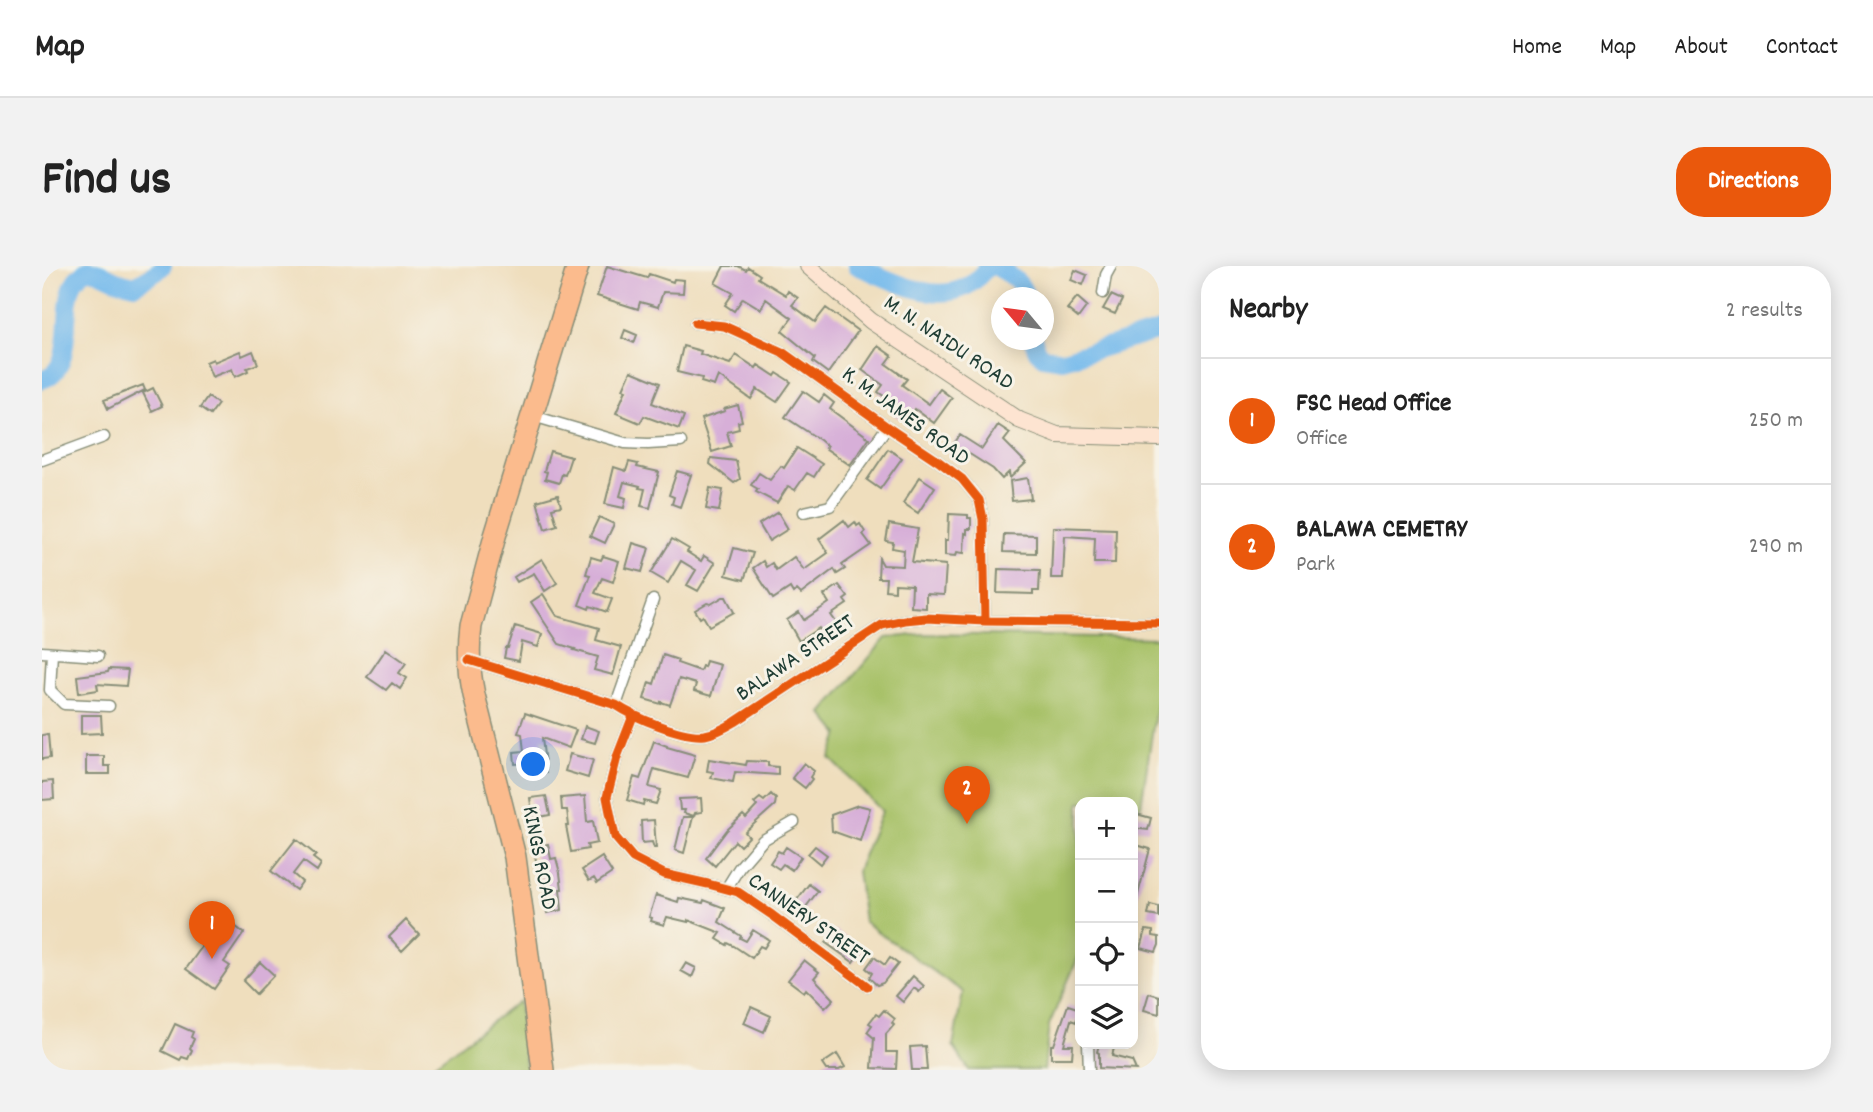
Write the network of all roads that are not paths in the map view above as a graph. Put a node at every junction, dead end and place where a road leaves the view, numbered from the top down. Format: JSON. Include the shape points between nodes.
{"nodes":[{"id":1,"x":578,"y":266,"type":"edge"},
{"id":2,"x":808,"y":266,"type":"edge"},
{"id":3,"x":1111,"y":266,"type":"edge"},
{"id":4,"x":1103,"y":293,"type":"dead end"},
{"id":5,"x":695,"y":323,"type":"dead end"},
{"id":6,"x":533,"y":416,"type":"junction"},
{"id":7,"x":887,"y":427,"type":"junction"},
{"id":8,"x":104,"y":437,"type":"dead end"},
{"id":9,"x":1159,"y":438,"type":"edge"},
{"id":10,"x":681,"y":442,"type":"dead end"},
{"id":11,"x":42,"y":460,"type":"edge"},
{"id":12,"x":804,"y":512,"type":"dead end"},
{"id":13,"x":653,"y":600,"type":"dead end"},
{"id":14,"x":985,"y":621,"type":"junction"},
{"id":15,"x":1159,"y":623,"type":"edge"},
{"id":16,"x":47,"y":653,"type":"edge"},
{"id":17,"x":98,"y":656,"type":"dead end"},
{"id":18,"x":469,"y":660,"type":"junction"},
{"id":19,"x":616,"y":705,"type":"junction"},
{"id":20,"x":109,"y":706,"type":"dead end"},
{"id":21,"x":633,"y":716,"type":"junction"},
{"id":22,"x":794,"y":821,"type":"dead end"},
{"id":23,"x":726,"y":889,"type":"junction"},
{"id":24,"x":867,"y":986,"type":"dead end"},
{"id":25,"x":1088,"y":1049,"type":"edge"},
{"id":26,"x":543,"y":1070,"type":"edge"},
{"id":27,"x":1089,"y":1070,"type":"edge"}],
"edges":[{"from":1,"to":6,"type":"highway","name":"KINGS ROAD"},
{"from":2,"to":9,"type":"main road","name":"M. N. NAIDU ROAD","via":[[871,321],[1019,420],[1057,435]]},
{"from":3,"to":4,"type":"street"},
{"from":5,"to":7,"type":"street","name":"K. M. JAMES ROAD","via":[[724,326],[782,352]]},
{"from":6,"to":10,"type":"street","via":[[625,443]]},
{"from":6,"to":18,"type":"highway","name":"KINGS ROAD","via":[[471,626]]},
{"from":7,"to":12,"type":"street","via":[[830,506]]},
{"from":7,"to":14,"type":"street","name":"K. M. JAMES ROAD","via":[[962,479],[979,500]]},
{"from":8,"to":11,"type":"street"},
{"from":13,"to":19,"type":"street"},
{"from":14,"to":15,"type":"street","name":"BALAWA STREET"},
{"from":14,"to":21,"type":"street","name":"BALAWA STREET","via":[[926,618],[882,625],[718,733],[701,736]]},
{"from":16,"to":17,"type":"street"},
{"from":16,"to":20,"type":"street","via":[[50,690],[64,704]]},
{"from":18,"to":19,"type":"street","name":"BALAWA STREET"},
{"from":18,"to":26,"type":"highway","name":"KINGS ROAD","via":[[515,857]]},
{"from":19,"to":21,"type":"street","name":"BALAWA STREET"},
{"from":21,"to":23,"type":"street","name":"CANNERY STREET","via":[[607,797],[615,837],[633,858],[664,874]]},
{"from":22,"to":23,"type":"street","via":[[763,840]]},
{"from":23,"to":24,"type":"street","name":"CANNERY STREET","via":[[772,915]]},
{"from":25,"to":27,"type":"street"}]}
